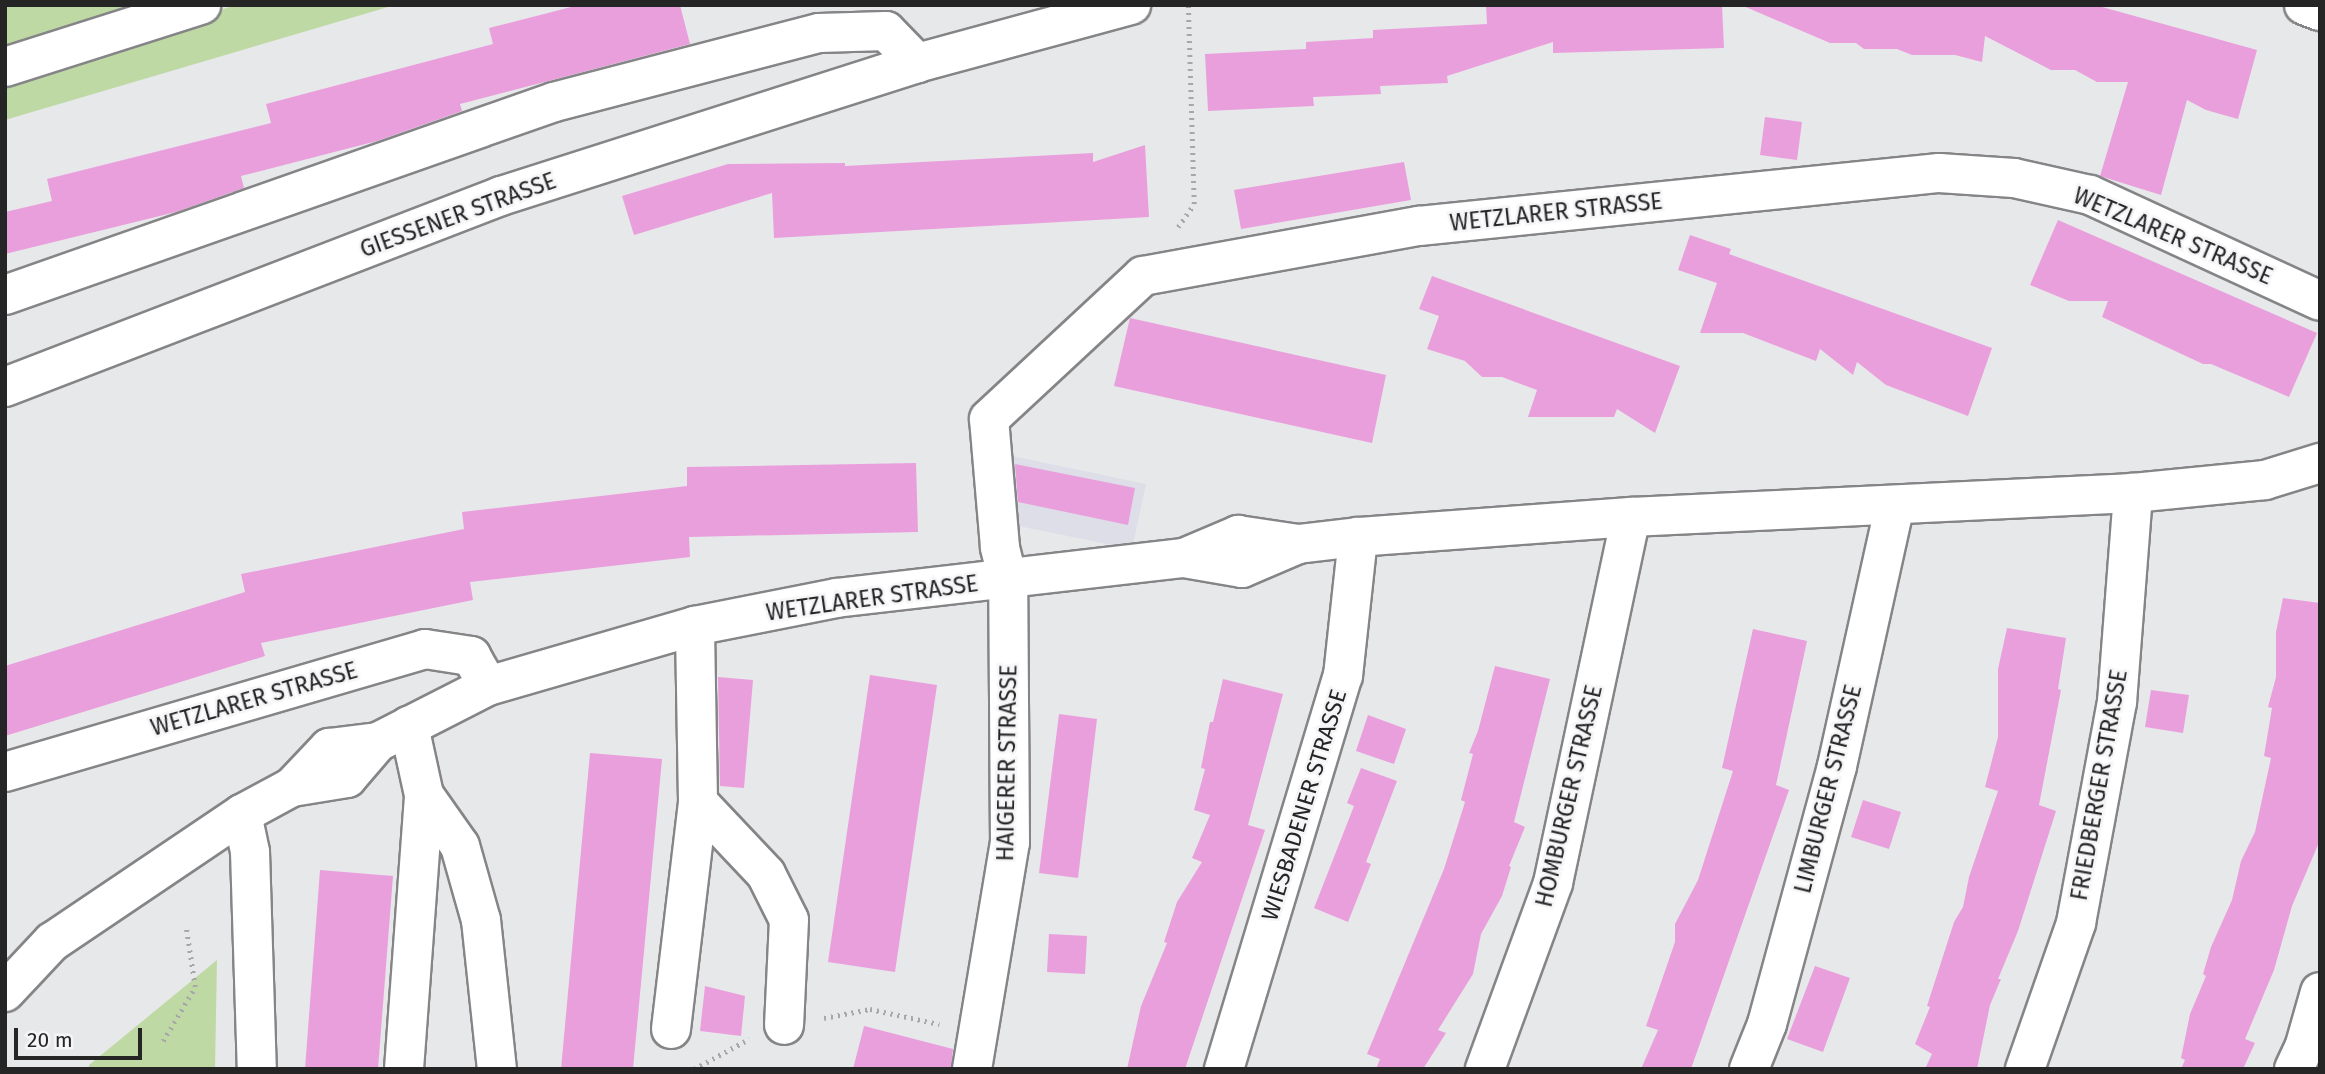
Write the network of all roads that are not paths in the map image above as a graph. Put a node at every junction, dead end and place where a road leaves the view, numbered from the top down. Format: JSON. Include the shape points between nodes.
{"nodes":[{"id":1,"x":201,"y":5,"type":"edge"},
{"id":2,"x":1131,"y":5,"type":"edge"},
{"id":3,"x":2304,"y":5,"type":"edge"},
{"id":4,"x":2320,"y":11,"type":"edge"},
{"id":5,"x":917,"y":63,"type":"junction"},
{"id":6,"x":5,"y":67,"type":"edge"},
{"id":7,"x":5,"y":295,"type":"edge"},
{"id":8,"x":2320,"y":301,"type":"edge"},
{"id":9,"x":5,"y":387,"type":"edge"},
{"id":10,"x":2320,"y":463,"type":"edge"},
{"id":11,"x":2133,"y":493,"type":"junction"},
{"id":12,"x":1895,"y":505,"type":"junction"},
{"id":13,"x":1632,"y":517,"type":"junction"},
{"id":14,"x":1358,"y":537,"type":"junction"},
{"id":15,"x":1008,"y":580,"type":"junction"},
{"id":16,"x":695,"y":625,"type":"junction"},
{"id":17,"x":488,"y":686,"type":"junction"},
{"id":18,"x":394,"y":734,"type":"junction"},
{"id":19,"x":5,"y":772,"type":"edge"},
{"id":20,"x":424,"y":795,"type":"junction"},
{"id":21,"x":698,"y":803,"type":"junction"},
{"id":22,"x":242,"y":814,"type":"junction"},
{"id":23,"x":5,"y":992,"type":"edge"},
{"id":24,"x":2320,"y":992,"type":"edge"},
{"id":25,"x":784,"y":1025,"type":"dead end"},
{"id":26,"x":671,"y":1029,"type":"dead end"},
{"id":27,"x":976,"y":1051,"type":"edge"},
{"id":28,"x":257,"y":1069,"type":"edge"},
{"id":29,"x":404,"y":1069,"type":"edge"},
{"id":30,"x":497,"y":1069,"type":"edge"},
{"id":31,"x":1224,"y":1069,"type":"edge"},
{"id":32,"x":1485,"y":1069,"type":"edge"},
{"id":33,"x":1749,"y":1069,"type":"edge"},
{"id":34,"x":2025,"y":1069,"type":"edge"},
{"id":35,"x":2294,"y":1069,"type":"edge"}],
"edges":[{"from":1,"to":6,"type":"street"},
{"from":2,"to":5,"type":"street","name":"GIESSENER STRASSE"},
{"from":3,"to":4,"type":"street"},
{"from":5,"to":7,"type":"street","via":[[886,31],[819,33],[554,102]]},
{"from":5,"to":9,"type":"street","name":"GIESSENER STRASSE","via":[[501,196]]},
{"from":8,"to":15,"type":"street","name":"WETZLARER STRASSE","via":[[2090,195],[2014,178],[1939,173],[1419,226],[1143,276],[989,419],[1000,547]]},
{"from":10,"to":11,"type":"street","name":"WETZLARER STRASSE","via":[[2265,480]]},
{"from":11,"to":12,"type":"street","name":"WETZLARER STRASSE"},
{"from":11,"to":34,"type":"street","name":"FRIEDBERGER STRASSE","via":[[2117,702],[2091,845],[2076,923]]},
{"from":12,"to":13,"type":"street","name":"WETZLARER STRASSE"},
{"from":12,"to":33,"type":"street","name":"LIMBURGER STRASSE","via":[[1837,766],[1767,1024]]},
{"from":13,"to":14,"type":"street","name":"WETZLARER STRASSE"},
{"from":13,"to":32,"type":"street","name":"HOMBURGER STRASSE","via":[[1553,884]]},
{"from":14,"to":15,"type":"street","name":"WETZLARER STRASSE","via":[[1298,544],[1242,568],[1184,558]]},
{"from":14,"to":31,"type":"street","name":"WIESBADENER STRASSE","via":[[1343,676]]},
{"from":15,"to":16,"type":"street","name":"WETZLARER STRASSE","via":[[836,598]]},
{"from":15,"to":27,"type":"street","name":"HAIGERER STRASSE","via":[[1010,843]]},
{"from":16,"to":17,"type":"street","name":"WETZLARER STRASSE"},
{"from":16,"to":21,"type":"street"},
{"from":17,"to":18,"type":"street","name":"WETZLARER STRASSE"},
{"from":17,"to":19,"type":"street","name":"WETZLARER STRASSE","via":[[471,656],[425,649]]},
{"from":18,"to":20,"type":"street"},
{"from":18,"to":22,"type":"street","name":"WETZLARER STRASSE","via":[[347,778],[292,787]]},
{"from":20,"to":29,"type":"street"},
{"from":20,"to":30,"type":"street","via":[[460,846],[481,920]]},
{"from":21,"to":25,"type":"street","via":[[766,874],[789,920]]},
{"from":21,"to":26,"type":"street"},
{"from":22,"to":23,"type":"street","name":"WETZLARER STRASSE","via":[[52,942]]},
{"from":22,"to":28,"type":"street","via":[[250,852]]},
{"from":24,"to":35,"type":"street"}]}
